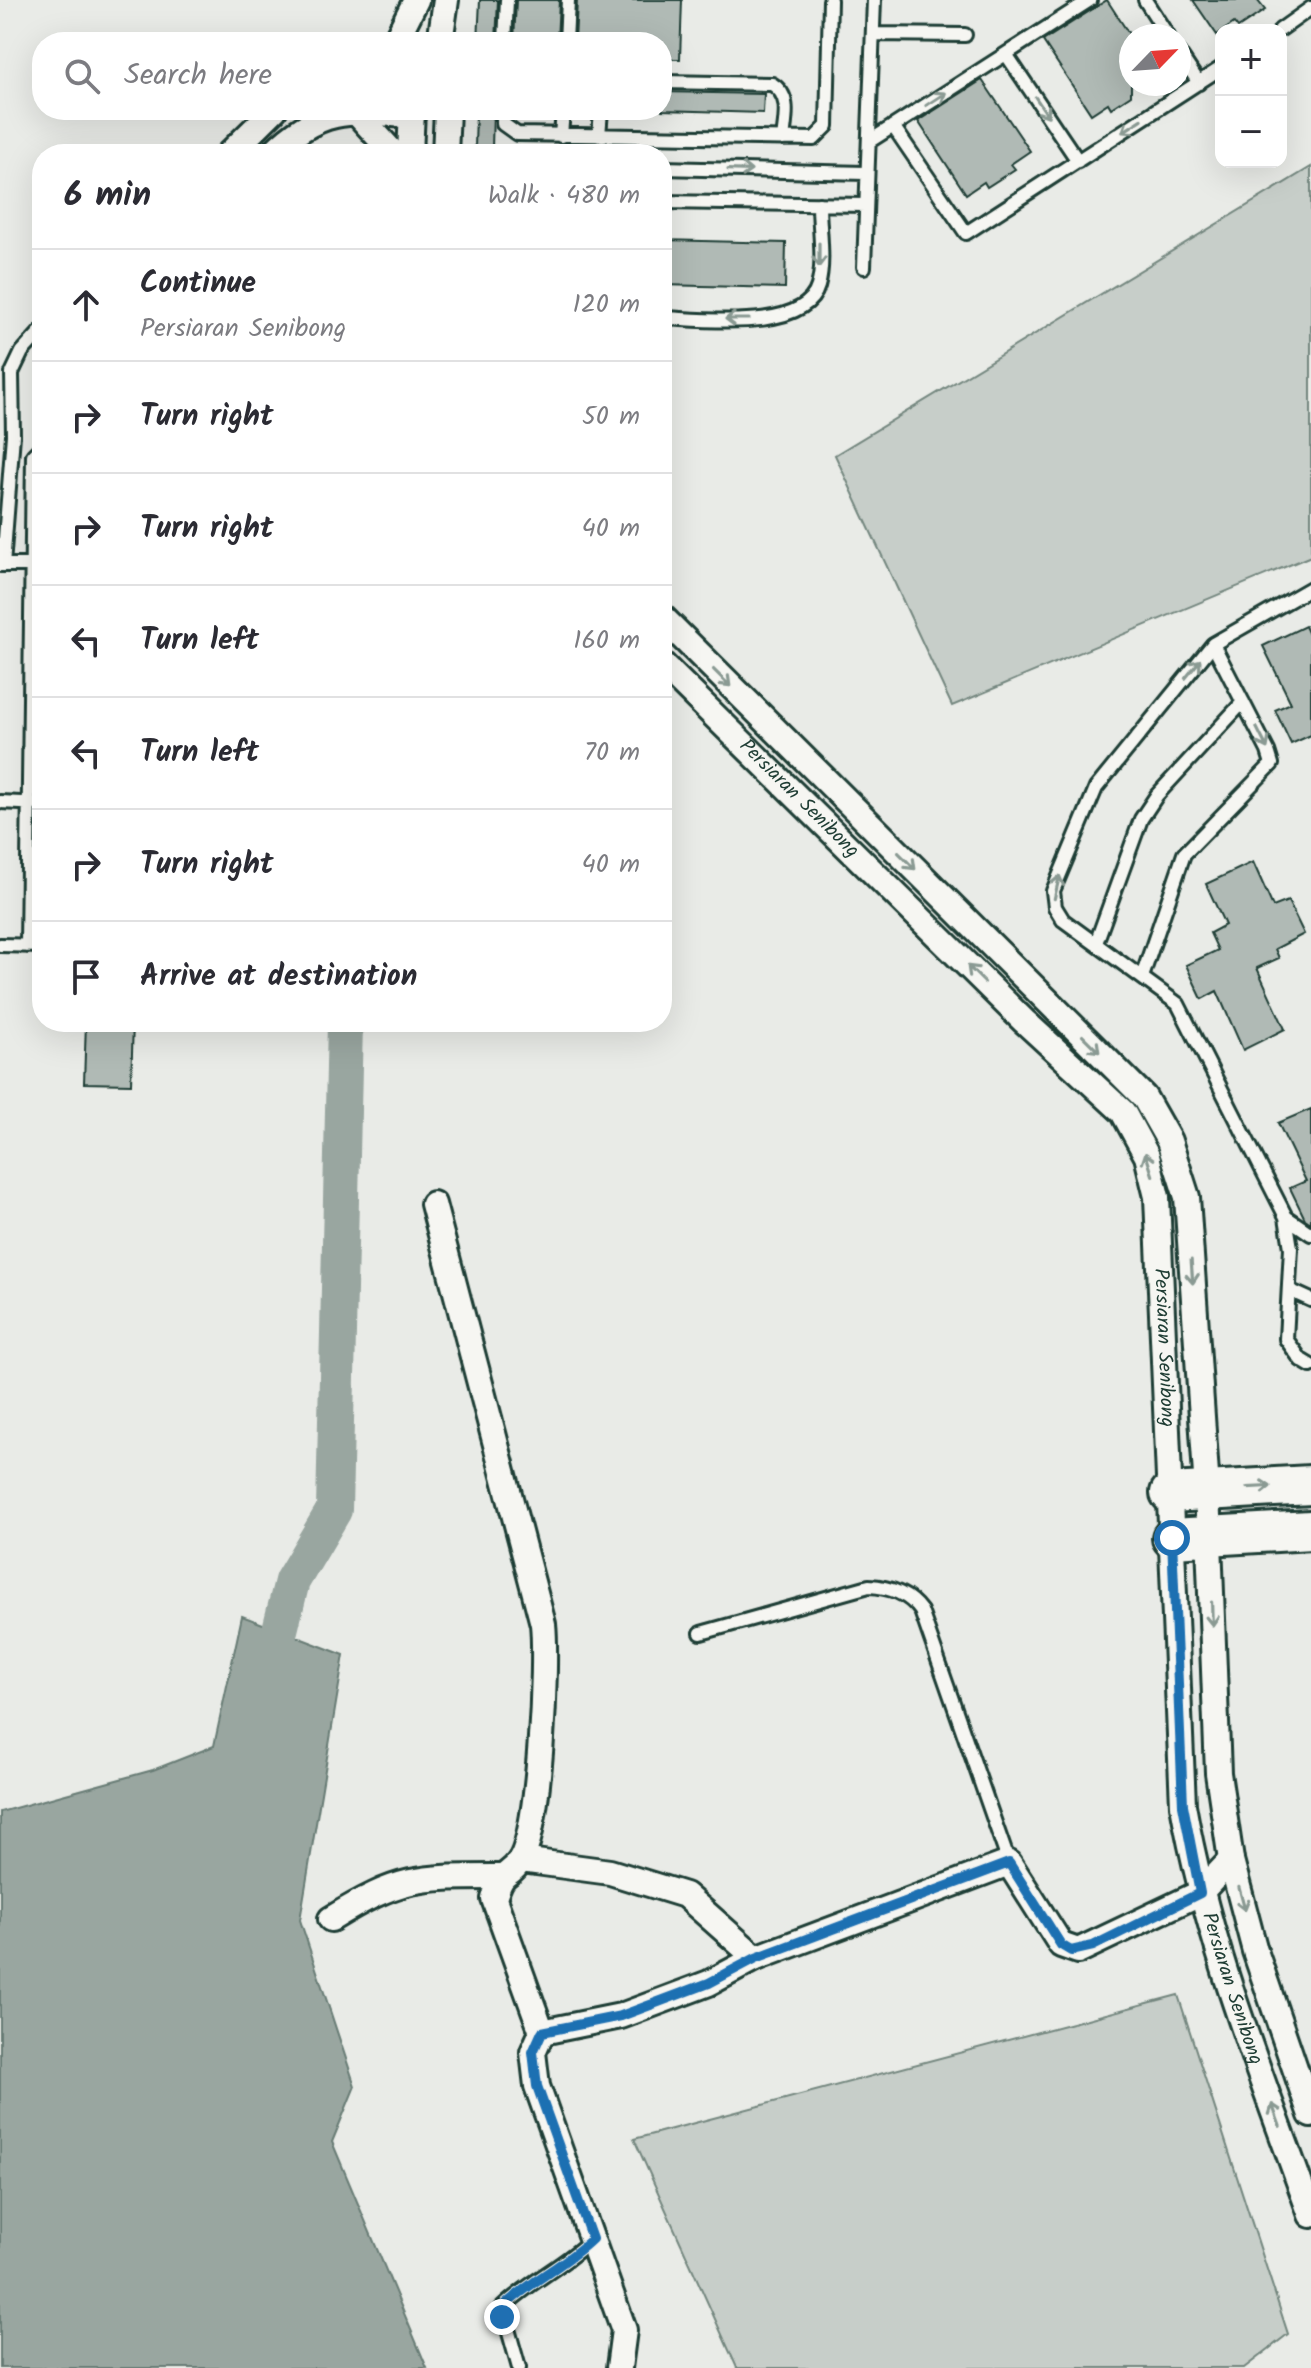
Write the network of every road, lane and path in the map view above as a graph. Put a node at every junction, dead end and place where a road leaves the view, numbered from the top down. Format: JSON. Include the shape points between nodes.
{"nodes":[{"id":1,"x":416,"y":0,"type":"edge"},
{"id":2,"x":446,"y":0,"type":"edge"},
{"id":3,"x":507,"y":0,"type":"edge"},
{"id":4,"x":568,"y":0,"type":"edge"},
{"id":5,"x":830,"y":0,"type":"edge"},
{"id":6,"x":874,"y":0,"type":"edge"},
{"id":7,"x":1090,"y":0,"type":"edge"},
{"id":8,"x":1145,"y":0,"type":"edge"},
{"id":9,"x":1311,"y":8,"type":"edge"},
{"id":10,"x":1160,"y":24,"type":"edge"},
{"id":11,"x":1287,"y":25,"type":"edge"},
{"id":12,"x":400,"y":32,"type":"edge"},
{"id":13,"x":441,"y":32,"type":"edge"},
{"id":14,"x":505,"y":32,"type":"edge"},
{"id":15,"x":566,"y":32,"type":"edge"},
{"id":16,"x":873,"y":34,"type":"junction"},
{"id":17,"x":965,"y":35,"type":"dead end"},
{"id":18,"x":1006,"y":54,"type":"junction"},
{"id":19,"x":1191,"y":71,"type":"edge"},
{"id":20,"x":1215,"y":72,"type":"edge"},
{"id":21,"x":672,"y":82,"type":"edge"},
{"id":22,"x":1199,"y":83,"type":"junction"},
{"id":23,"x":264,"y":120,"type":"edge"},
{"id":24,"x":316,"y":120,"type":"edge"},
{"id":25,"x":363,"y":120,"type":"edge"},
{"id":26,"x":412,"y":120,"type":"edge"},
{"id":27,"x":447,"y":120,"type":"edge"},
{"id":28,"x":503,"y":120,"type":"edge"},
{"id":29,"x":562,"y":120,"type":"edge"},
{"id":30,"x":600,"y":120,"type":"edge"},
{"id":31,"x":893,"y":126,"type":"junction"},
{"id":32,"x":561,"y":136,"type":"junction"},
{"id":33,"x":599,"y":136,"type":"junction"},
{"id":34,"x":783,"y":139,"type":"junction"},
{"id":35,"x":870,"y":141,"type":"junction"},
{"id":36,"x":239,"y":144,"type":"edge"},
{"id":37,"x":284,"y":144,"type":"edge"},
{"id":38,"x":385,"y":144,"type":"edge"},
{"id":39,"x":410,"y":144,"type":"edge"},
{"id":40,"x":445,"y":144,"type":"edge"},
{"id":41,"x":1078,"y":161,"type":"junction"},
{"id":42,"x":672,"y":168,"type":"edge"},
{"id":43,"x":865,"y":173,"type":"junction"},
{"id":44,"x":672,"y":202,"type":"edge"},
{"id":45,"x":819,"y":204,"type":"junction"},
{"id":46,"x":865,"y":205,"type":"junction"},
{"id":47,"x":864,"y":267,"type":"dead end"},
{"id":48,"x":672,"y":318,"type":"edge"},
{"id":49,"x":32,"y":341,"type":"edge"},
{"id":50,"x":1,"y":565,"type":"edge"},
{"id":51,"x":32,"y":565,"type":"edge"},
{"id":52,"x":1311,"y":588,"type":"edge"},
{"id":53,"x":672,"y":627,"type":"edge"},
{"id":54,"x":1213,"y":644,"type":"junction"},
{"id":55,"x":672,"y":674,"type":"edge"},
{"id":56,"x":1243,"y":702,"type":"junction"},
{"id":57,"x":0,"y":802,"type":"edge"},
{"id":58,"x":32,"y":804,"type":"edge"},
{"id":59,"x":32,"y":857,"type":"edge"},
{"id":60,"x":1096,"y":943,"type":"junction"},
{"id":61,"x":0,"y":945,"type":"edge"},
{"id":62,"x":27,"y":946,"type":"junction"},
{"id":63,"x":32,"y":946,"type":"edge"},
{"id":64,"x":1142,"y":977,"type":"junction"},
{"id":65,"x":433,"y":1204,"type":"dead end"},
{"id":66,"x":1286,"y":1217,"type":"junction"},
{"id":67,"x":1311,"y":1234,"type":"edge"},
{"id":68,"x":1289,"y":1290,"type":"junction"},
{"id":69,"x":1311,"y":1300,"type":"edge"},
{"id":70,"x":1311,"y":1366,"type":"edge"},
{"id":71,"x":1311,"y":1485,"type":"edge"},
{"id":72,"x":1188,"y":1491,"type":"junction"},
{"id":73,"x":1311,"y":1530,"type":"edge"},
{"id":74,"x":1190,"y":1537,"type":"junction"},
{"id":75,"x":701,"y":1633,"type":"dead end"},
{"id":76,"x":521,"y":1860,"type":"junction"},
{"id":77,"x":1231,"y":1860,"type":"junction"},
{"id":78,"x":1009,"y":1863,"type":"junction"},
{"id":79,"x":500,"y":1877,"type":"junction"},
{"id":80,"x":1200,"y":1893,"type":"junction"},
{"id":81,"x":331,"y":1919,"type":"dead end"},
{"id":82,"x":756,"y":1958,"type":"junction"},
{"id":83,"x":542,"y":2032,"type":"junction"},
{"id":84,"x":1311,"y":2115,"type":"edge"},
{"id":85,"x":1311,"y":2215,"type":"edge"},
{"id":86,"x":592,"y":2239,"type":"junction"},
{"id":87,"x":519,"y":2368,"type":"edge"},
{"id":88,"x":619,"y":2368,"type":"edge"}],
"edges":[{"from":1,"to":12,"type":"street"},
{"from":2,"to":13,"type":"street"},
{"from":3,"to":14,"type":"lane"},
{"from":4,"to":15,"type":"lane"},
{"from":5,"to":34,"type":"lane","via":[[827,126],[814,139]]},
{"from":6,"to":16,"type":"lane"},
{"from":7,"to":18,"type":"lane"},
{"from":8,"to":10,"type":"lane"},
{"from":9,"to":11,"type":"lane"},
{"from":16,"to":17,"type":"lane"},
{"from":16,"to":35,"type":"lane"},
{"from":31,"to":18,"type":"lane","one_way":true},
{"from":18,"to":41,"type":"lane","one_way":true},
{"from":19,"to":22,"type":"lane"},
{"from":20,"to":22,"type":"lane"},
{"from":21,"to":34,"type":"lane","via":[[772,84],[786,100]]},
{"from":22,"to":41,"type":"lane","one_way":true},
{"from":23,"to":36,"type":"street"},
{"from":24,"to":37,"type":"street"},
{"from":25,"to":38,"type":"street"},
{"from":26,"to":39,"type":"street"},
{"from":27,"to":40,"type":"street"},
{"from":28,"to":32,"type":"lane","via":[[511,132]]},
{"from":29,"to":32,"type":"lane"},
{"from":30,"to":33,"type":"lane"},
{"from":31,"to":35,"type":"lane"},
{"from":31,"to":41,"type":"lane","via":[[966,233]]},
{"from":32,"to":33,"type":"lane"},
{"from":33,"to":34,"type":"lane"},
{"from":35,"to":43,"type":"lane"},
{"from":42,"to":43,"type":"lane","one_way":true},
{"from":43,"to":46,"type":"lane"},
{"from":44,"to":45,"type":"lane"},
{"from":45,"to":46,"type":"lane"},
{"from":45,"to":48,"type":"lane","one_way":true,"via":[[820,282],[808,302],[770,319]]},
{"from":46,"to":47,"type":"lane"},
{"from":49,"to":50,"type":"lane","via":[[12,373],[13,435]]},
{"from":50,"to":51,"type":"lane"},
{"from":52,"to":54,"type":"lane"},
{"from":53,"to":72,"type":"street","name":"Persiaran Senibong","one_way":true,"via":[[1144,1097],[1158,1118],[1187,1197]]},
{"from":54,"to":56,"type":"lane"},
{"from":60,"to":54,"type":"lane","one_way":true,"via":[[1063,920],[1053,891],[1096,788]]},
{"from":72,"to":55,"type":"street","name":"Persiaran Senibong","one_way":true,"via":[[1157,1197],[1138,1133],[1123,1112]]},
{"from":56,"to":60,"type":"lane","via":[[1141,819]]},
{"from":56,"to":64,"type":"lane","one_way":true,"via":[[1272,764],[1184,854]]},
{"from":57,"to":58,"type":"lane"},
{"from":59,"to":62,"type":"lane"},
{"from":60,"to":64,"type":"lane"},
{"from":61,"to":62,"type":"lane"},
{"from":62,"to":63,"type":"lane"},
{"from":64,"to":66,"type":"lane","via":[[1178,1004]]},
{"from":65,"to":76,"type":"street","via":[[543,1624],[546,1660],[535,1791]]},
{"from":66,"to":67,"type":"lane"},
{"from":66,"to":68,"type":"lane"},
{"from":68,"to":69,"type":"lane"},
{"from":68,"to":70,"type":"lane","via":[[1286,1339]]},
{"from":72,"to":71,"type":"main road","one_way":true},
{"from":72,"to":74,"type":"street","name":"Persiaran Senibong"},
{"from":72,"to":74,"type":"street","name":"Persiaran Senibong"},
{"from":73,"to":74,"type":"main road"},
{"from":74,"to":77,"type":"street","name":"Persiaran Senibong","one_way":true},
{"from":74,"to":80,"type":"street","name":"Persiaran Senibong","via":[[1183,1805]]},
{"from":75,"to":78,"type":"lane","via":[[869,1586],[889,1587],[910,1599],[921,1611]]},
{"from":76,"to":79,"type":"street"},
{"from":76,"to":82,"type":"street","via":[[610,1872],[685,1895]]},
{"from":77,"to":80,"type":"street"},
{"from":77,"to":84,"type":"street","name":"Persiaran Senibong","one_way":true,"via":[[1255,1951]]},
{"from":78,"to":80,"type":"street","via":[[1061,1945],[1071,1951],[1093,1946]]},
{"from":78,"to":82,"type":"street"},
{"from":79,"to":81,"type":"street","via":[[400,1882]]},
{"from":79,"to":83,"type":"street","via":[[494,1899]]},
{"from":85,"to":80,"type":"street","name":"Persiaran Senibong","one_way":true},
{"from":82,"to":83,"type":"street","via":[[709,1983],[621,2016]]},
{"from":83,"to":86,"type":"street","via":[[533,2052],[537,2086]]},
{"from":86,"to":87,"type":"lane","via":[[502,2308]]},
{"from":86,"to":88,"type":"street","via":[[624,2330]]}]}
